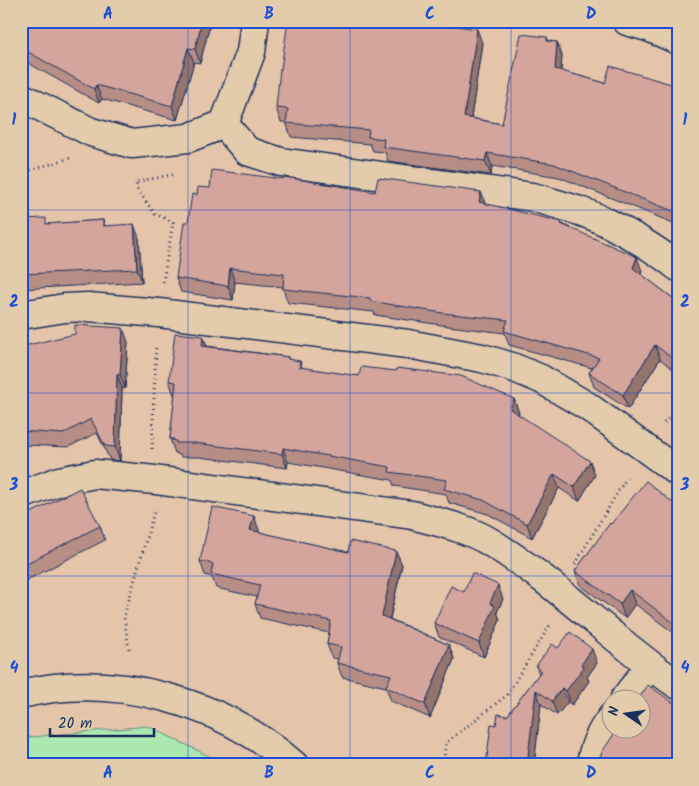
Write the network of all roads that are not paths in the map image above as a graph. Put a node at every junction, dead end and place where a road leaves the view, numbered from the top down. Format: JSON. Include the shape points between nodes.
{"nodes":[{"id":1,"x":255,"y":21,"type":"edge"},
{"id":2,"x":626,"y":21,"type":"edge"},
{"id":3,"x":678,"y":40,"type":"edge"},
{"id":4,"x":21,"y":96,"type":"edge"},
{"id":5,"x":224,"y":124,"type":"junction"},
{"id":6,"x":678,"y":267,"type":"edge"},
{"id":7,"x":21,"y":315,"type":"edge"},
{"id":8,"x":678,"y":472,"type":"edge"},
{"id":9,"x":21,"y":495,"type":"edge"},
{"id":10,"x":650,"y":666,"type":"junction"},
{"id":11,"x":678,"y":685,"type":"edge"},
{"id":12,"x":633,"y":688,"type":"edge"},
{"id":13,"x":21,"y":694,"type":"edge"},
{"id":14,"x":602,"y":733,"type":"edge"},
{"id":15,"x":294,"y":765,"type":"edge"},
{"id":16,"x":592,"y":765,"type":"edge"}],
"edges":[{"from":1,"to":5,"type":"street","via":[[251,52]]},
{"from":2,"to":3,"type":"street"},
{"from":4,"to":5,"type":"street","via":[[91,132],[132,144],[188,138]]},
{"from":5,"to":6,"type":"street","via":[[248,151],[281,162],[534,197],[570,208],[609,223]]},
{"from":7,"to":8,"type":"street","via":[[65,308],[115,309],[408,344],[482,358],[512,366],[549,383],[587,406]]},
{"from":9,"to":10,"type":"street","via":[[59,481],[95,474],[412,514],[449,524],[489,542],[563,594]]},
{"from":10,"to":11,"type":"street"},
{"from":10,"to":12,"type":"street"},
{"from":13,"to":15,"type":"street","via":[[71,686],[150,694],[174,700],[218,715],[247,730]]},
{"from":14,"to":16,"type":"street"}]}
